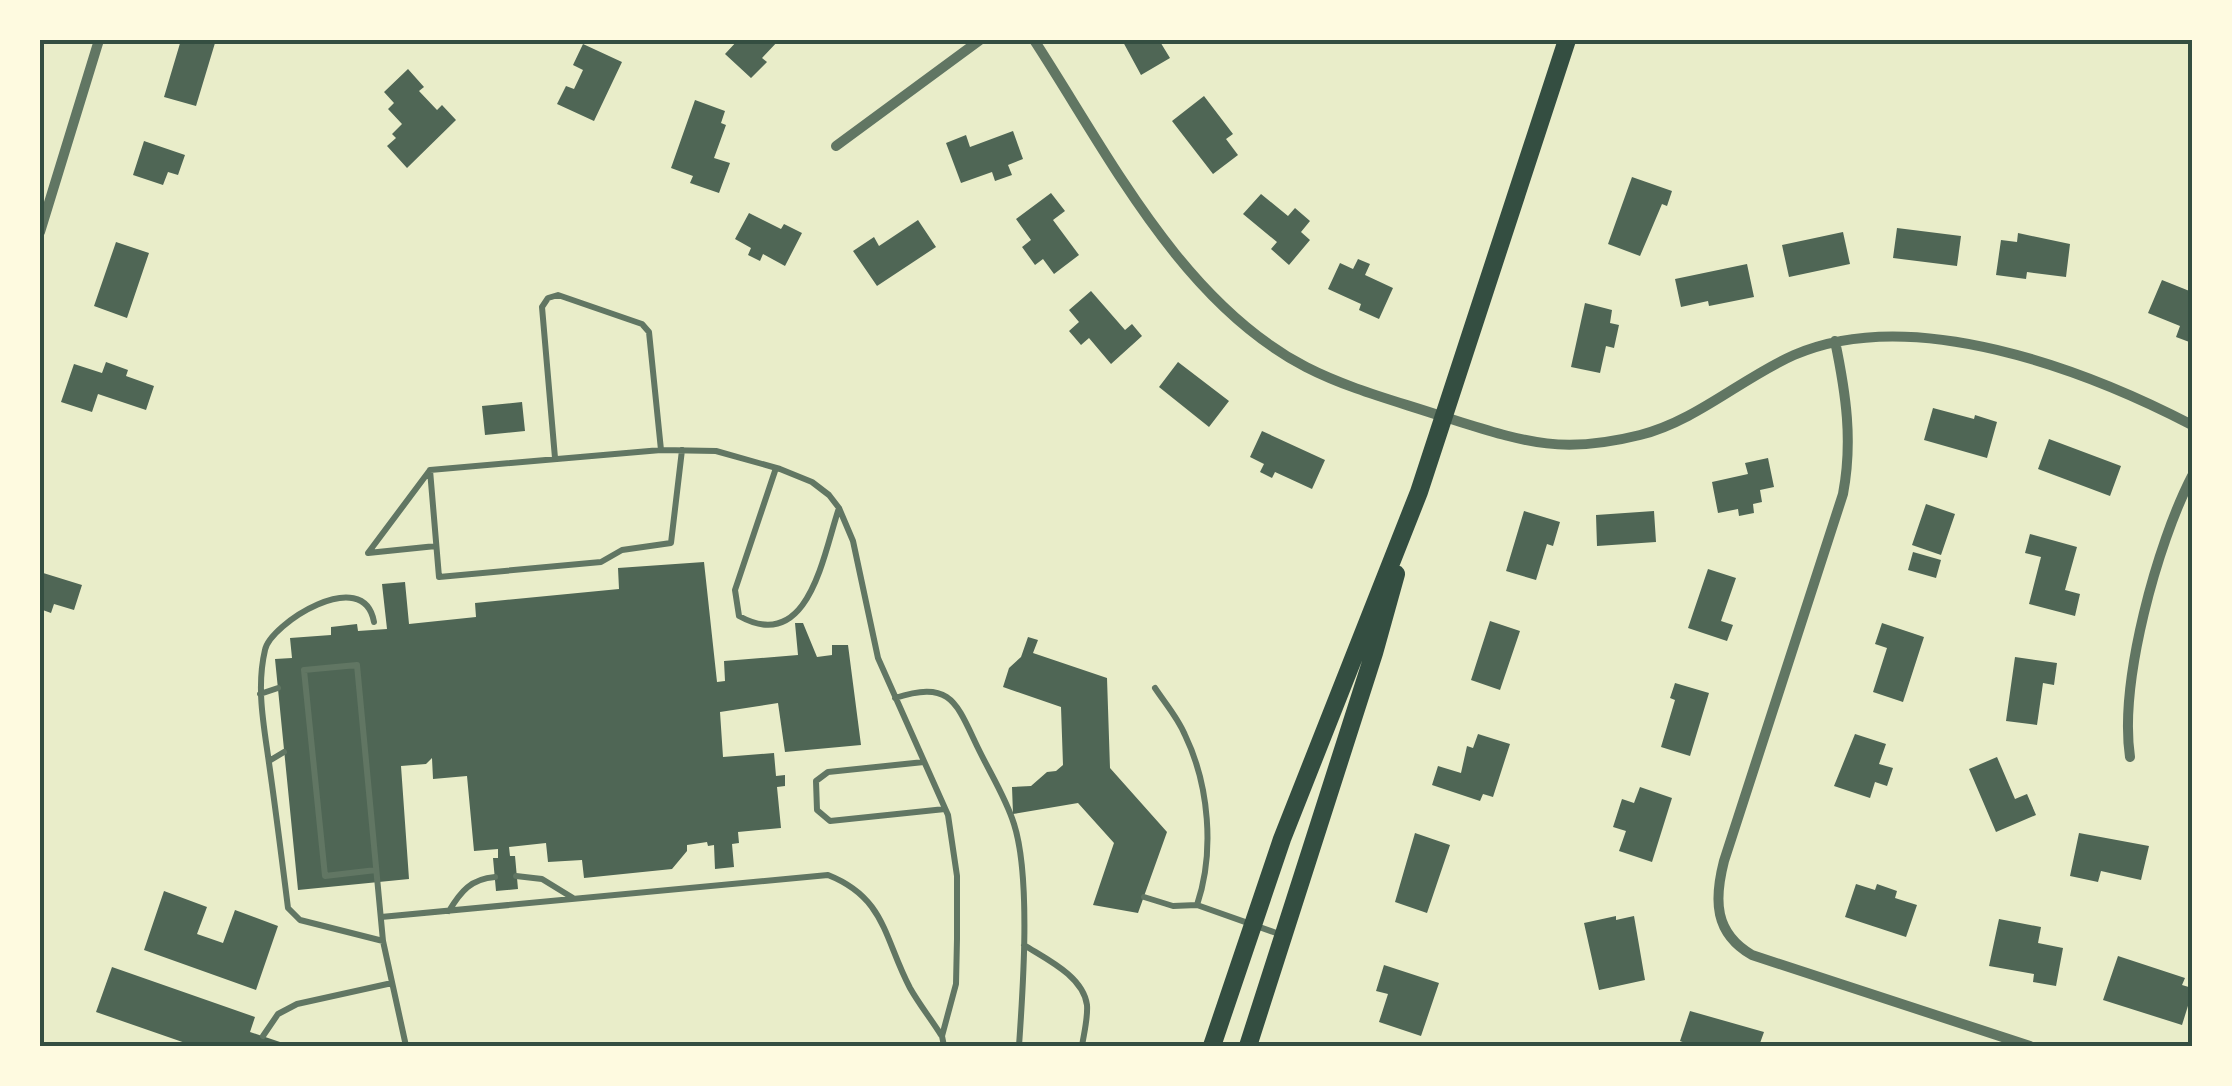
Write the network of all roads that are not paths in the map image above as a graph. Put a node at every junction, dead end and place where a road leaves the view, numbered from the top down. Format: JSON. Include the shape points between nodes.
{"nodes":[{"id":1,"x":99,"y":40,"type":"edge"},
{"id":2,"x":980,"y":40,"type":"edge"},
{"id":3,"x":1034,"y":40,"type":"edge"},
{"id":4,"x":1567,"y":40,"type":"edge"},
{"id":5,"x":836,"y":146,"type":"dead end"},
{"id":6,"x":40,"y":232,"type":"edge"},
{"id":7,"x":1835,"y":341,"type":"junction"},
{"id":8,"x":1444,"y":416,"type":"junction"},
{"id":9,"x":2192,"y":424,"type":"edge"},
{"id":10,"x":661,"y":450,"type":"junction"},
{"id":11,"x":682,"y":450,"type":"junction"},
{"id":12,"x":555,"y":458,"type":"junction"},
{"id":13,"x":776,"y":468,"type":"junction"},
{"id":14,"x":430,"y":470,"type":"junction"},
{"id":15,"x":2192,"y":476,"type":"edge"},
{"id":16,"x":1419,"y":492,"type":"junction"},
{"id":17,"x":839,"y":508,"type":"junction"},
{"id":18,"x":436,"y":546,"type":"junction"},
{"id":19,"x":374,"y":622,"type":"dead end"},
{"id":20,"x":278,"y":688,"type":"dead end"},
{"id":21,"x":1155,"y":688,"type":"dead end"},
{"id":22,"x":260,"y":694,"type":"junction"},
{"id":23,"x":895,"y":698,"type":"junction"},
{"id":24,"x":284,"y":752,"type":"dead end"},
{"id":25,"x":2130,"y":757,"type":"dead end"},
{"id":26,"x":269,"y":761,"type":"junction"},
{"id":27,"x":924,"y":762,"type":"junction"},
{"id":28,"x":945,"y":809,"type":"junction"},
{"id":29,"x":376,"y":870,"type":"junction"},
{"id":30,"x":516,"y":876,"type":"dead end"},
{"id":31,"x":495,"y":877,"type":"dead end"},
{"id":32,"x":1144,"y":897,"type":"dead end"},
{"id":33,"x":574,"y":899,"type":"junction"},
{"id":34,"x":1197,"y":905,"type":"junction"},
{"id":35,"x":449,"y":910,"type":"junction"},
{"id":36,"x":380,"y":917,"type":"junction"},
{"id":37,"x":1252,"y":926,"type":"junction"},
{"id":38,"x":1283,"y":936,"type":"junction"},
{"id":39,"x":383,"y":941,"type":"junction"},
{"id":40,"x":1022,"y":944,"type":"junction"},
{"id":41,"x":392,"y":983,"type":"junction"},
{"id":42,"x":264,"y":1036,"type":"dead end"},
{"id":43,"x":942,"y":1036,"type":"junction"},
{"id":44,"x":406,"y":1046,"type":"edge"},
{"id":45,"x":944,"y":1046,"type":"edge"},
{"id":46,"x":1019,"y":1046,"type":"edge"},
{"id":47,"x":1082,"y":1046,"type":"edge"},
{"id":48,"x":1212,"y":1046,"type":"edge"},
{"id":49,"x":1248,"y":1046,"type":"edge"},
{"id":50,"x":2030,"y":1046,"type":"edge"}],
"edges":[{"from":1,"to":6,"type":"street"},
{"from":2,"to":5,"type":"street"},
{"from":3,"to":8,"type":"street","via":[[1173,254],[1249,331],[1306,367]]},
{"from":4,"to":8,"type":"main road"},
{"from":7,"to":8,"type":"street","via":[[1790,356],[1692,414],[1645,434],[1593,445],[1517,440]]},
{"from":7,"to":9,"type":"street","via":[[1908,334],[1995,350],[2106,386]]},
{"from":7,"to":50,"type":"street","via":[[1850,434],[1843,494],[1724,861],[1719,916],[1736,946],[1752,955]]},
{"from":8,"to":16,"type":"main road"},
{"from":10,"to":11,"type":"lane"},
{"from":10,"to":12,"type":"lane"},
{"from":10,"to":12,"type":"lane","via":[[649,332],[558,295],[542,307]]},
{"from":11,"to":13,"type":"lane","via":[[716,450]]},
{"from":11,"to":18,"type":"lane","via":[[671,543],[622,550],[601,562],[438,577]]},
{"from":12,"to":14,"type":"lane"},
{"from":13,"to":17,"type":"lane","via":[[812,482]]},
{"from":13,"to":17,"type":"lane","via":[[735,590],[739,616],[753,624],[787,622],[806,605]]},
{"from":14,"to":18,"type":"lane"},
{"from":14,"to":18,"type":"lane","via":[[368,553]]},
{"from":15,"to":25,"type":"street","via":[[2144,614]]},
{"from":16,"to":37,"type":"main road"},
{"from":16,"to":38,"type":"main road"},
{"from":17,"to":23,"type":"lane"},
{"from":19,"to":22,"type":"lane","via":[[363,602],[340,595],[280,626],[265,648]]},
{"from":20,"to":22,"type":"lane"},
{"from":21,"to":34,"type":"lane","via":[[1185,734],[1202,790],[1208,837]]},
{"from":22,"to":26,"type":"lane"},
{"from":23,"to":27,"type":"lane"},
{"from":23,"to":40,"type":"lane","via":[[940,692],[958,708],[1015,825]]},
{"from":24,"to":26,"type":"lane"},
{"from":26,"to":39,"type":"lane","via":[[288,908],[300,920]]},
{"from":27,"to":28,"type":"lane"},
{"from":27,"to":28,"type":"lane","via":[[828,772],[816,781],[817,810],[830,821]]},
{"from":28,"to":43,"type":"lane","via":[[957,876],[958,938],[956,984]]},
{"from":29,"to":29,"type":"lane","via":[[357,666],[304,670],[325,876]]},
{"from":29,"to":36,"type":"lane"},
{"from":30,"to":33,"type":"lane","via":[[542,879]]},
{"from":31,"to":35,"type":"lane","via":[[469,885]]},
{"from":32,"to":34,"type":"lane"},
{"from":33,"to":35,"type":"lane"},
{"from":33,"to":43,"type":"lane","via":[[828,875],[866,896]]},
{"from":34,"to":37,"type":"lane"},
{"from":35,"to":36,"type":"lane"},
{"from":36,"to":39,"type":"lane"},
{"from":37,"to":38,"type":"lane"},
{"from":37,"to":48,"type":"main road"},
{"from":38,"to":49,"type":"main road"},
{"from":39,"to":41,"type":"lane"},
{"from":40,"to":46,"type":"lane"},
{"from":40,"to":47,"type":"lane","via":[[1081,988],[1087,1006]]},
{"from":41,"to":42,"type":"lane","via":[[297,1004],[278,1014]]},
{"from":41,"to":44,"type":"lane"},
{"from":43,"to":45,"type":"lane"}]}
